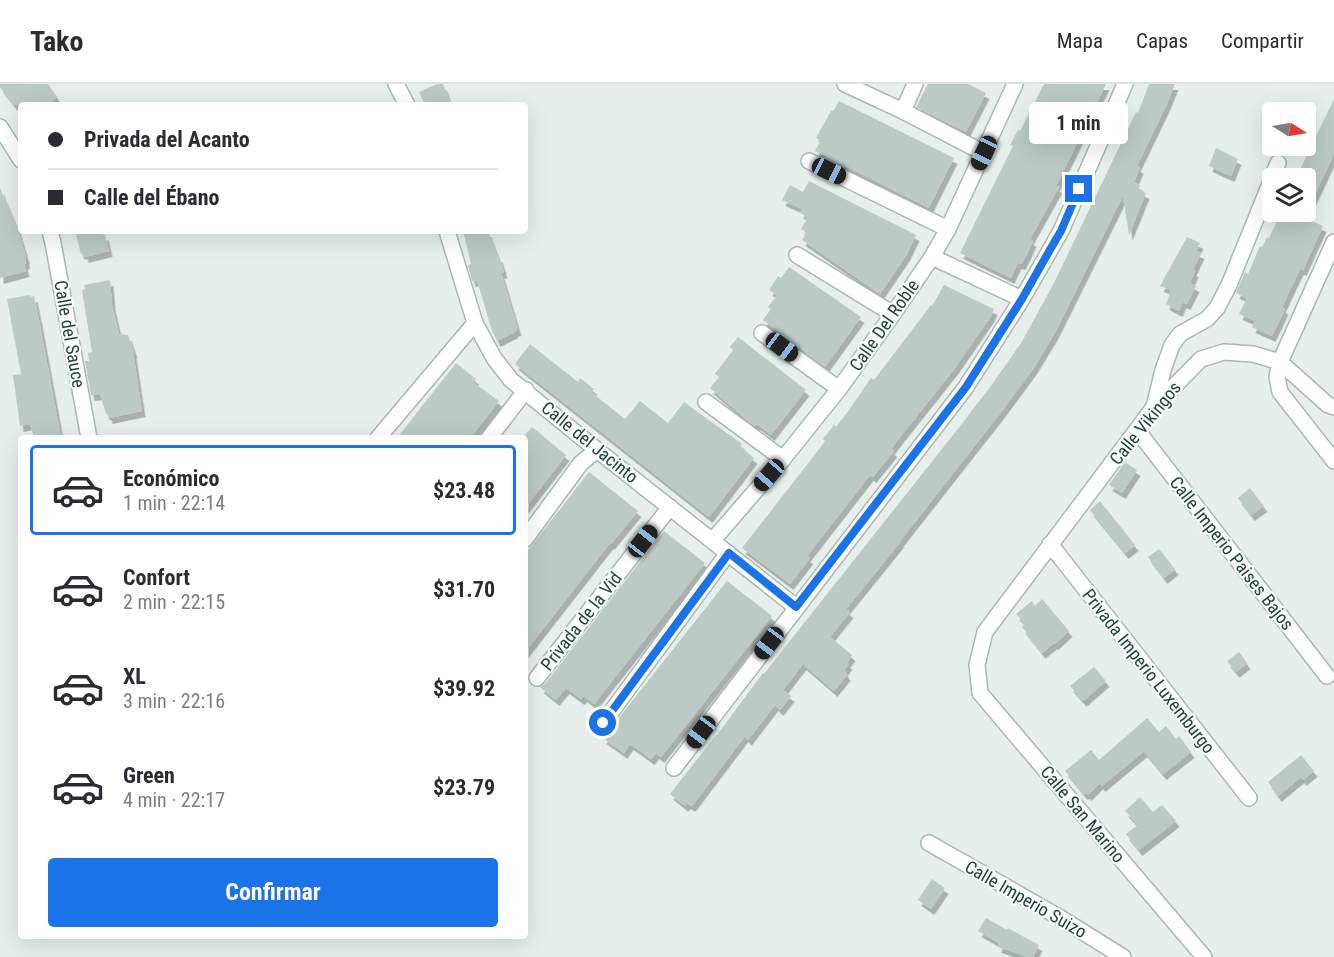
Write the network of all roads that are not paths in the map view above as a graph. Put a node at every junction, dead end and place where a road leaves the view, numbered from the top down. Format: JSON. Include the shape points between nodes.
{"nodes":[{"id":1,"x":396,"y":84,"type":"edge"},
{"id":2,"x":845,"y":84,"type":"edge"},
{"id":3,"x":915,"y":84,"type":"edge"},
{"id":4,"x":1015,"y":84,"type":"edge"},
{"id":5,"x":1125,"y":84,"type":"edge"},
{"id":6,"x":405,"y":102,"type":"edge"},
{"id":7,"x":903,"y":111,"type":"junction"},
{"id":8,"x":0,"y":127,"type":"edge"},
{"id":9,"x":984,"y":153,"type":"junction"},
{"id":10,"x":18,"y":155,"type":"edge"},
{"id":11,"x":809,"y":161,"type":"dead end"},
{"id":12,"x":1278,"y":163,"type":"dead end"},
{"id":13,"x":1276,"y":168,"type":"edge"},
{"id":14,"x":1262,"y":204,"type":"edge"},
{"id":15,"x":948,"y":230,"type":"junction"},
{"id":16,"x":51,"y":234,"type":"edge"},
{"id":17,"x":448,"y":234,"type":"edge"},
{"id":18,"x":1334,"y":242,"type":"edge"},
{"id":19,"x":797,"y":255,"type":"dead end"},
{"id":20,"x":932,"y":257,"type":"junction"},
{"id":21,"x":1022,"y":299,"type":"junction"},
{"id":22,"x":893,"y":314,"type":"junction"},
{"id":23,"x":475,"y":323,"type":"junction"},
{"id":24,"x":762,"y":333,"type":"dead end"},
{"id":25,"x":1280,"y":362,"type":"junction"},
{"id":26,"x":839,"y":389,"type":"junction"},
{"id":27,"x":526,"y":390,"type":"junction"},
{"id":28,"x":706,"y":402,"type":"dead end"},
{"id":29,"x":1154,"y":407,"type":"junction"},
{"id":30,"x":1334,"y":407,"type":"edge"},
{"id":31,"x":1137,"y":430,"type":"junction"},
{"id":32,"x":88,"y":435,"type":"edge"},
{"id":33,"x":381,"y":435,"type":"edge"},
{"id":34,"x":491,"y":435,"type":"edge"},
{"id":35,"x":597,"y":450,"type":"junction"},
{"id":36,"x":783,"y":459,"type":"junction"},
{"id":37,"x":1334,"y":461,"type":"edge"},
{"id":38,"x":670,"y":507,"type":"junction"},
{"id":39,"x":528,"y":535,"type":"edge"},
{"id":40,"x":712,"y":540,"type":"junction"},
{"id":41,"x":1050,"y":544,"type":"junction"},
{"id":42,"x":729,"y":553,"type":"junction"},
{"id":43,"x":796,"y":607,"type":"junction"},
{"id":44,"x":977,"y":665,"type":"joint"},
{"id":45,"x":1327,"y":676,"type":"dead end"},
{"id":46,"x":537,"y":678,"type":"dead end"},
{"id":47,"x":603,"y":723,"type":"dead end"},
{"id":48,"x":674,"y":768,"type":"dead end"},
{"id":49,"x":1249,"y":798,"type":"dead end"},
{"id":50,"x":930,"y":843,"type":"dead end"},
{"id":51,"x":1122,"y":957,"type":"edge"},
{"id":52,"x":1204,"y":957,"type":"edge"}],
"edges":[{"from":1,"to":6,"type":"street"},
{"from":2,"to":7,"type":"street"},
{"from":3,"to":7,"type":"street"},
{"from":4,"to":9,"type":"street","name":"Calle Del Roble"},
{"from":5,"to":21,"type":"street","via":[[1061,231]]},
{"from":7,"to":9,"type":"street"},
{"from":8,"to":10,"type":"street"},
{"from":9,"to":15,"type":"street","name":"Calle Del Roble"},
{"from":11,"to":15,"type":"street"},
{"from":12,"to":13,"type":"street"},
{"from":14,"to":29,"type":"street","via":[[1217,308],[1207,319],[1180,334],[1172,345]]},
{"from":15,"to":20,"type":"street","name":"Calle Del Roble"},
{"from":16,"to":32,"type":"street","name":"Calle del Sauce"},
{"from":17,"to":23,"type":"street","name":"Calle del Jacinto"},
{"from":18,"to":25,"type":"street"},
{"from":19,"to":22,"type":"street"},
{"from":20,"to":21,"type":"street"},
{"from":20,"to":22,"type":"street","name":"Calle Del Roble"},
{"from":21,"to":43,"type":"street","via":[[966,387]]},
{"from":22,"to":26,"type":"street","name":"Calle Del Roble"},
{"from":23,"to":27,"type":"street","name":"Calle del Jacinto","via":[[494,358]]},
{"from":23,"to":33,"type":"street"},
{"from":24,"to":26,"type":"street"},
{"from":25,"to":29,"type":"street","name":"Calle Vikingos","via":[[1253,354],[1224,352],[1201,359]]},
{"from":25,"to":30,"type":"street"},
{"from":25,"to":37,"type":"street","via":[[1280,392]]},
{"from":26,"to":36,"type":"street","name":"Calle Del Roble"},
{"from":27,"to":34,"type":"street"},
{"from":27,"to":35,"type":"street","name":"Calle del Jacinto"},
{"from":28,"to":36,"type":"street"},
{"from":29,"to":31,"type":"street","name":"Calle Vikingos"},
{"from":31,"to":41,"type":"street","name":"Calle Vikingos"},
{"from":31,"to":45,"type":"street","name":"Calle Imperio Paises Bajos"},
{"from":35,"to":38,"type":"street","name":"Calle del Jacinto"},
{"from":35,"to":39,"type":"street","via":[[581,463]]},
{"from":36,"to":40,"type":"street","name":"Calle Del Roble"},
{"from":38,"to":40,"type":"street","name":"Calle del Jacinto"},
{"from":38,"to":46,"type":"street","name":"Privada de la Vid"},
{"from":40,"to":42,"type":"street","name":"Calle del Jacinto"},
{"from":41,"to":44,"type":"street","name":"Calle Vikingos","via":[[985,632]]},
{"from":41,"to":49,"type":"street","name":"Privada Imperio Luxemburgo"},
{"from":42,"to":43,"type":"street","name":"Calle del Jacinto"},
{"from":42,"to":47,"type":"street"},
{"from":43,"to":48,"type":"street"},
{"from":44,"to":52,"type":"street","name":"Calle San Marino","via":[[980,693]]},
{"from":50,"to":51,"type":"street","name":"Calle Imperio Suizo"}]}
